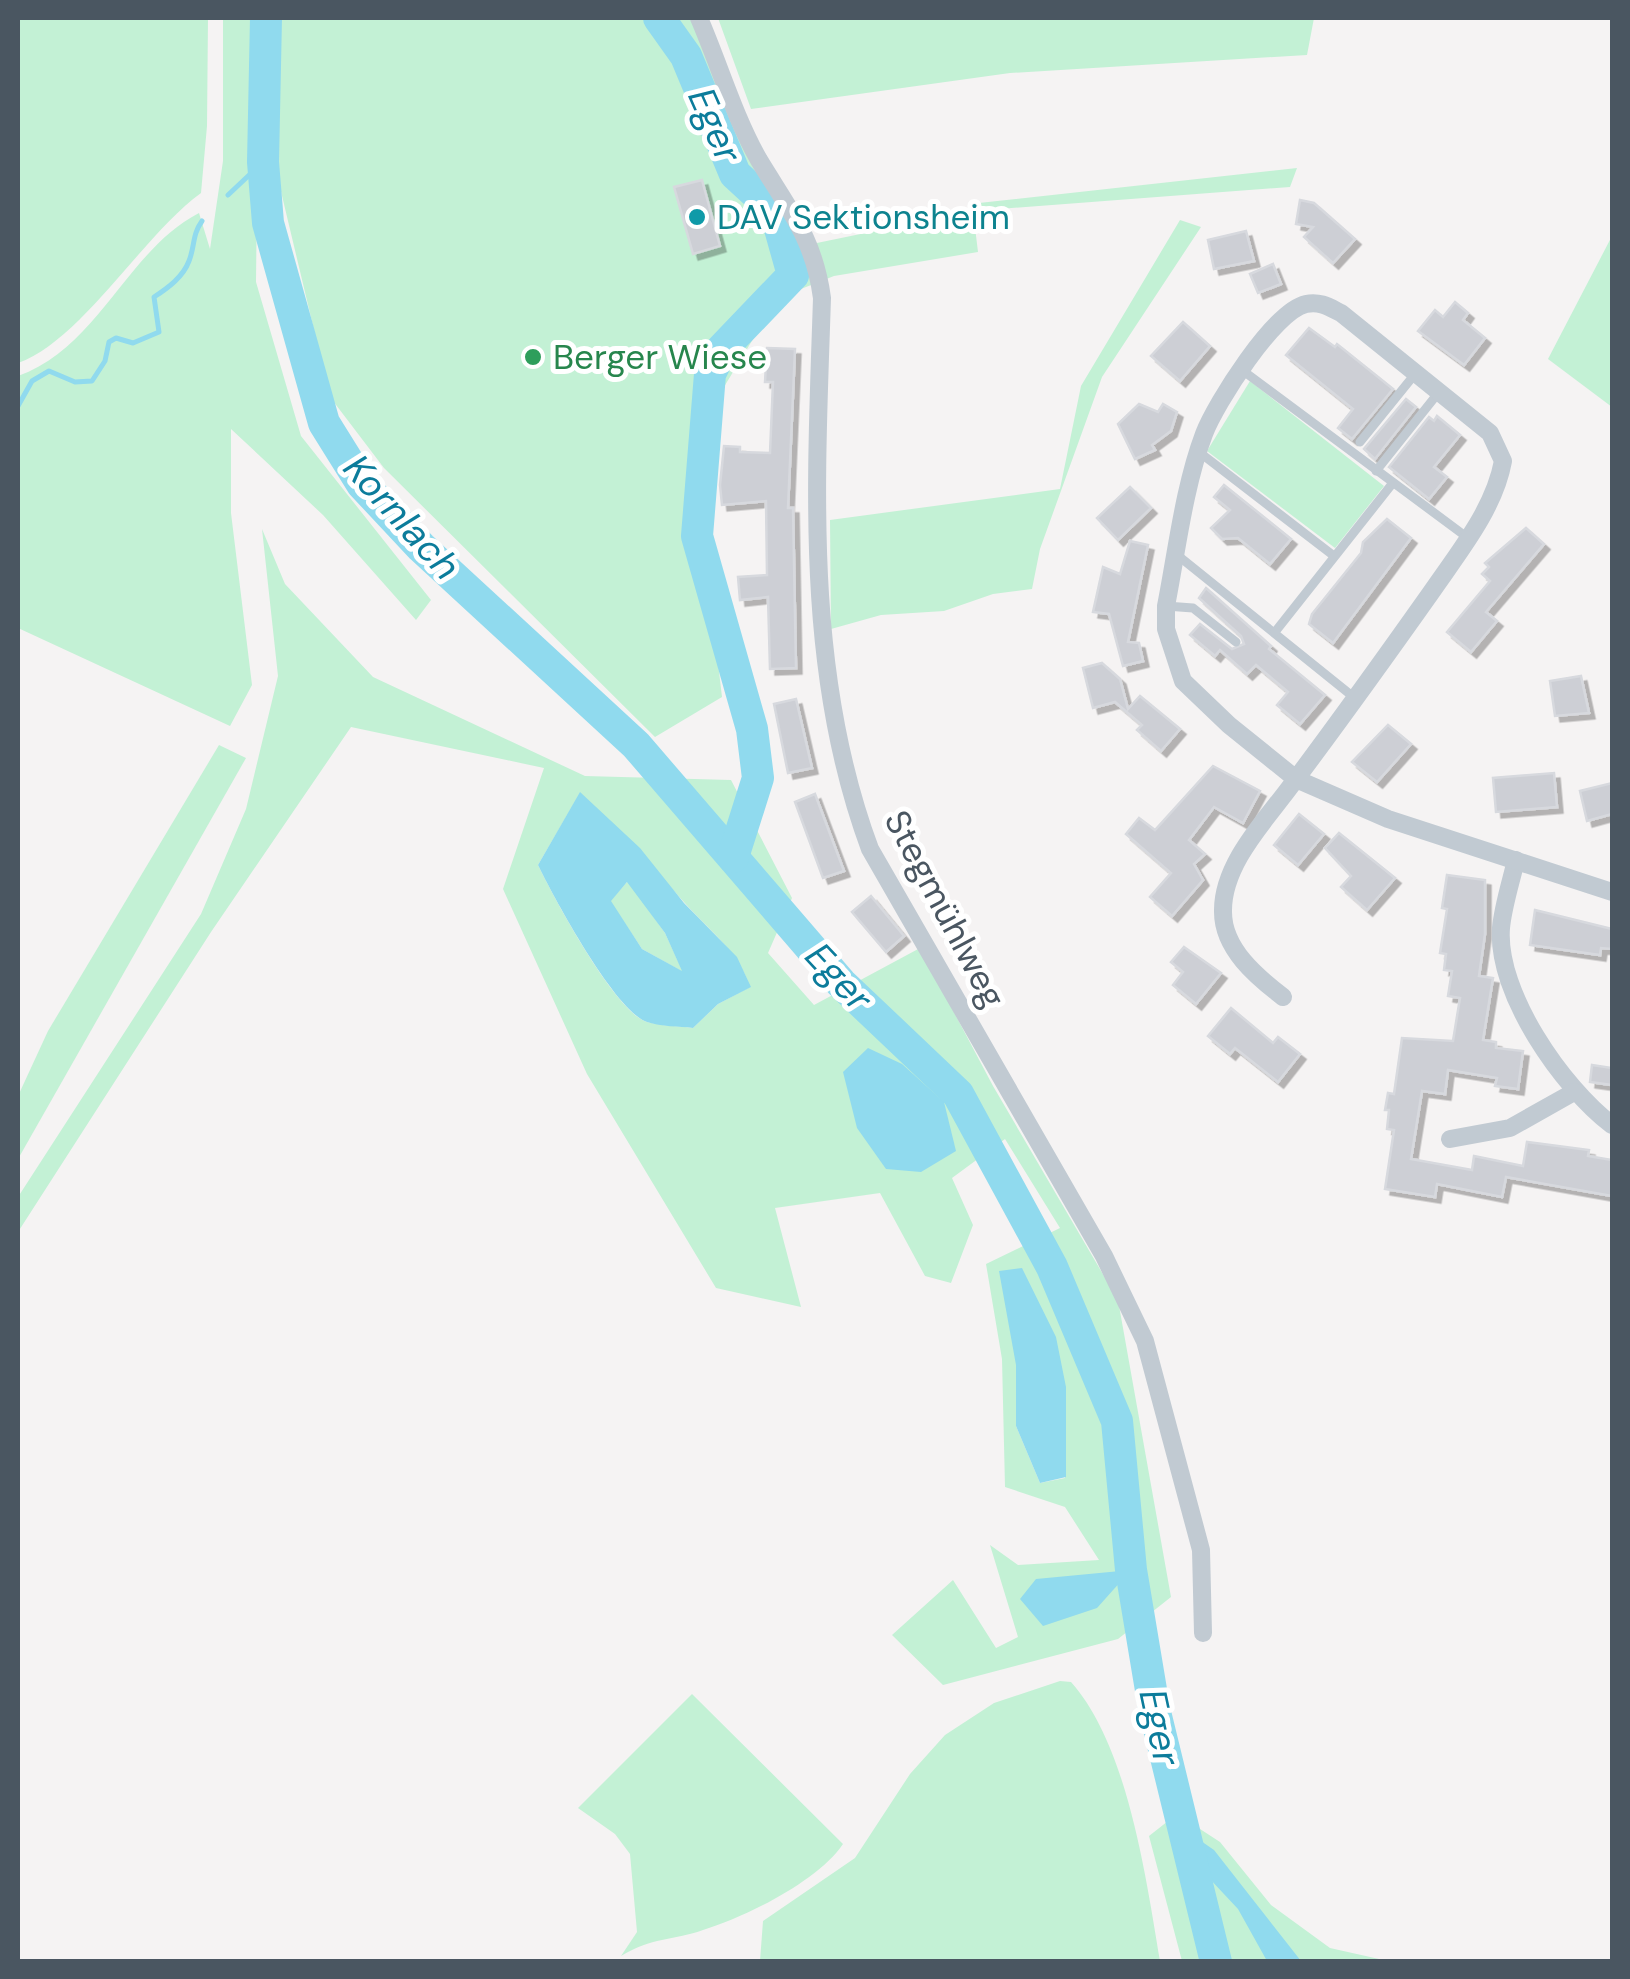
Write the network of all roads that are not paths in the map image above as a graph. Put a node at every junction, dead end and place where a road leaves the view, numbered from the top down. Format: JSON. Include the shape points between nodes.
{"nodes":[{"id":1,"x":699,"y":18,"type":"edge"},
{"id":2,"x":1242,"y":370,"type":"junction"},
{"id":3,"x":1415,"y":373,"type":"junction"},
{"id":4,"x":1439,"y":392,"type":"junction"},
{"id":5,"x":1360,"y":442,"type":"dead end"},
{"id":6,"x":1199,"y":452,"type":"junction"},
{"id":7,"x":1376,"y":472,"type":"junction"},
{"id":8,"x":1392,"y":484,"type":"junction"},
{"id":9,"x":1468,"y":538,"type":"junction"},
{"id":10,"x":1176,"y":554,"type":"junction"},
{"id":11,"x":1334,"y":556,"type":"junction"},
{"id":12,"x":1166,"y":606,"type":"junction"},
{"id":13,"x":1276,"y":632,"type":"junction"},
{"id":14,"x":1236,"y":642,"type":"dead end"},
{"id":15,"x":1356,"y":699,"type":"junction"},
{"id":16,"x":1296,"y":779,"type":"junction"},
{"id":17,"x":1516,"y":860,"type":"junction"},
{"id":18,"x":1612,"y":892,"type":"edge"},
{"id":19,"x":1283,"y":997,"type":"dead end"},
{"id":20,"x":1574,"y":1092,"type":"junction"},
{"id":21,"x":1612,"y":1125,"type":"edge"},
{"id":22,"x":1450,"y":1138,"type":"dead end"},
{"id":23,"x":1203,"y":1634,"type":"dead end"}],
"edges":[{"from":1,"to":23,"type":"street","name":"Stegmühlweg","via":[[758,158],[798,217],[818,262],[824,678],[848,792],[870,848],[1146,1341],[1201,1550]]},
{"from":2,"to":3,"type":"street","via":[[1284,316],[1321,302]]},
{"from":2,"to":6,"type":"street"},
{"from":2,"to":7,"type":"lane"},
{"from":3,"to":4,"type":"street"},
{"from":3,"to":5,"type":"lane"},
{"from":4,"to":7,"type":"lane"},
{"from":4,"to":9,"type":"street","via":[[1490,434],[1503,460],[1492,497]]},
{"from":6,"to":10,"type":"street"},
{"from":6,"to":11,"type":"lane"},
{"from":7,"to":8,"type":"lane"},
{"from":8,"to":9,"type":"lane"},
{"from":8,"to":11,"type":"lane"},
{"from":9,"to":15,"type":"street"},
{"from":10,"to":12,"type":"street"},
{"from":10,"to":13,"type":"lane"},
{"from":11,"to":13,"type":"lane"},
{"from":12,"to":14,"type":"lane","via":[[1193,608]]},
{"from":12,"to":16,"type":"street","via":[[1166,629],[1183,680]]},
{"from":13,"to":15,"type":"lane"},
{"from":15,"to":16,"type":"street"},
{"from":16,"to":17,"type":"street","via":[[1388,819]]},
{"from":16,"to":19,"type":"street","via":[[1252,837],[1223,892],[1230,940],[1254,974]]},
{"from":17,"to":18,"type":"street"},
{"from":17,"to":20,"type":"street","via":[[1500,930],[1510,978],[1534,1034]]},
{"from":20,"to":21,"type":"street"},
{"from":20,"to":22,"type":"street","via":[[1510,1128]]}]}
